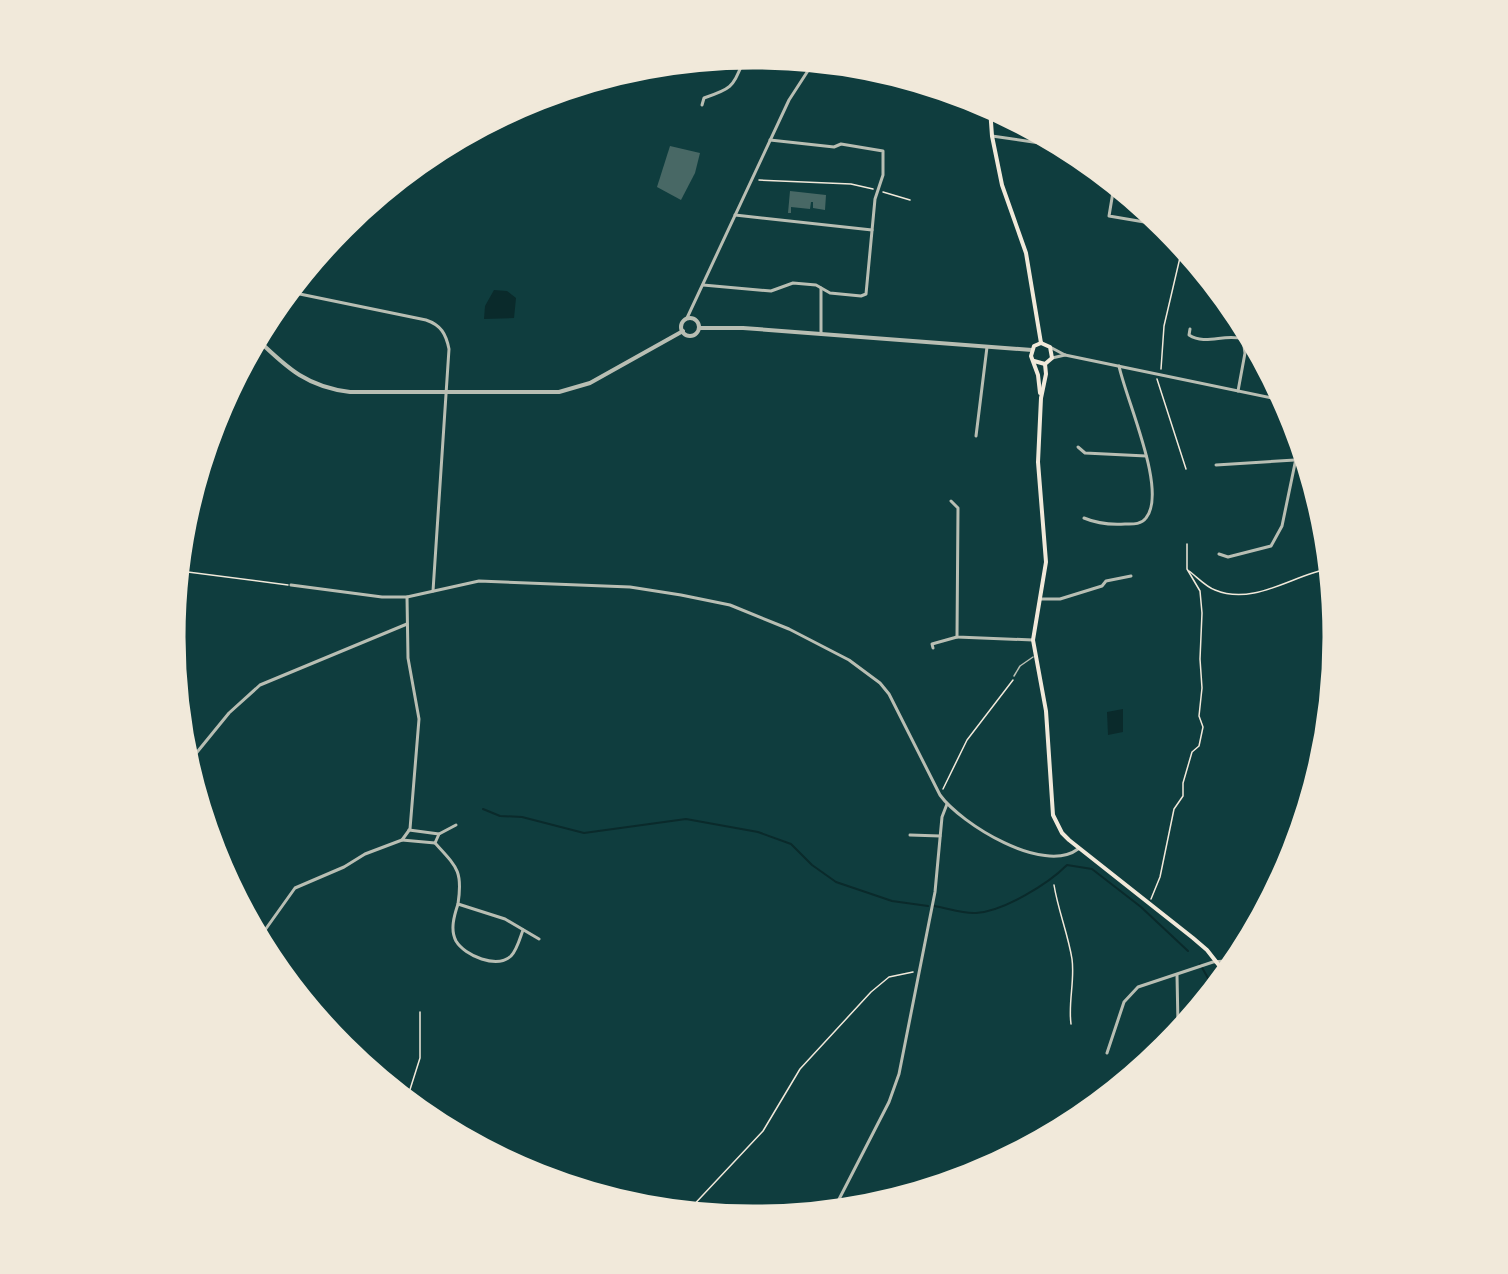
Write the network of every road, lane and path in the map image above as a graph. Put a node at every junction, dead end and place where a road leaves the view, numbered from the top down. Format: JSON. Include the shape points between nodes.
{"nodes":[{"id":1,"x":741,"y":68,"type":"edge"},
{"id":2,"x":808,"y":70,"type":"edge"},
{"id":3,"x":702,"y":105,"type":"dead end"},
{"id":4,"x":991,"y":119,"type":"edge"},
{"id":5,"x":992,"y":136,"type":"junction"},
{"id":6,"x":770,"y":140,"type":"junction"},
{"id":7,"x":1036,"y":143,"type":"edge"},
{"id":8,"x":752,"y":179,"type":"junction"},
{"id":9,"x":878,"y":190,"type":"junction"},
{"id":10,"x":1113,"y":195,"type":"edge"},
{"id":11,"x":910,"y":200,"type":"dead end"},
{"id":12,"x":735,"y":215,"type":"junction"},
{"id":13,"x":1143,"y":222,"type":"edge"},
{"id":14,"x":872,"y":230,"type":"junction"},
{"id":15,"x":1180,"y":259,"type":"edge"},
{"id":16,"x":703,"y":285,"type":"junction"},
{"id":17,"x":821,"y":288,"type":"junction"},
{"id":18,"x":299,"y":294,"type":"edge"},
{"id":19,"x":687,"y":318,"type":"junction"},
{"id":20,"x":699,"y":328,"type":"junction"},
{"id":21,"x":1190,"y":329,"type":"dead end"},
{"id":22,"x":682,"y":331,"type":"junction"},
{"id":23,"x":820,"y":334,"type":"junction"},
{"id":24,"x":1238,"y":337,"type":"edge"},
{"id":25,"x":1041,"y":343,"type":"junction"},
{"id":26,"x":265,"y":346,"type":"edge"},
{"id":27,"x":987,"y":346,"type":"junction"},
{"id":28,"x":1050,"y":347,"type":"junction"},
{"id":29,"x":1244,"y":347,"type":"edge"},
{"id":30,"x":1032,"y":350,"type":"junction"},
{"id":31,"x":1065,"y":355,"type":"junction"},
{"id":32,"x":1052,"y":358,"type":"junction"},
{"id":33,"x":1033,"y":359,"type":"junction"},
{"id":34,"x":1044,"y":364,"type":"junction"},
{"id":35,"x":1119,"y":366,"type":"junction"},
{"id":36,"x":1159,"y":374,"type":"junction"},
{"id":37,"x":1238,"y":391,"type":"junction"},
{"id":38,"x":447,"y":392,"type":"junction"},
{"id":39,"x":1041,"y":398,"type":"junction"},
{"id":40,"x":1271,"y":398,"type":"edge"},
{"id":41,"x":976,"y":436,"type":"dead end"},
{"id":42,"x":1078,"y":447,"type":"dead end"},
{"id":43,"x":1146,"y":456,"type":"junction"},
{"id":44,"x":1295,"y":460,"type":"joint"},
{"id":45,"x":1216,"y":465,"type":"dead end"},
{"id":46,"x":1185,"y":469,"type":"dead end"},
{"id":47,"x":951,"y":501,"type":"dead end"},
{"id":48,"x":1084,"y":518,"type":"dead end"},
{"id":49,"x":1187,"y":544,"type":"dead end"},
{"id":50,"x":1219,"y":554,"type":"dead end"},
{"id":51,"x":1187,"y":569,"type":"junction"},
{"id":52,"x":1320,"y":571,"type":"edge"},
{"id":53,"x":188,"y":572,"type":"edge"},
{"id":54,"x":1131,"y":576,"type":"dead end"},
{"id":55,"x":291,"y":585,"type":"joint"},
{"id":56,"x":433,"y":591,"type":"junction"},
{"id":57,"x":407,"y":597,"type":"junction"},
{"id":58,"x":1041,"y":599,"type":"junction"},
{"id":59,"x":407,"y":624,"type":"junction"},
{"id":60,"x":957,"y":637,"type":"junction"},
{"id":61,"x":1033,"y":640,"type":"junction"},
{"id":62,"x":933,"y":648,"type":"dead end"},
{"id":63,"x":1034,"y":657,"type":"junction"},
{"id":64,"x":1014,"y":676,"type":"joint"},
{"id":65,"x":196,"y":753,"type":"edge"},
{"id":66,"x":940,"y":795,"type":"junction"},
{"id":67,"x":947,"y":804,"type":"junction"},
{"id":68,"x":456,"y":825,"type":"dead end"},
{"id":69,"x":409,"y":830,"type":"junction"},
{"id":70,"x":439,"y":834,"type":"junction"},
{"id":71,"x":910,"y":835,"type":"dead end"},
{"id":72,"x":940,"y":836,"type":"junction"},
{"id":73,"x":402,"y":840,"type":"junction"},
{"id":74,"x":435,"y":843,"type":"junction"},
{"id":75,"x":1078,"y":849,"type":"junction"},
{"id":76,"x":1054,"y":885,"type":"dead end"},
{"id":77,"x":458,"y":904,"type":"junction"},
{"id":78,"x":1149,"y":904,"type":"junction"},
{"id":79,"x":265,"y":929,"type":"edge"},
{"id":80,"x":523,"y":930,"type":"junction"},
{"id":81,"x":539,"y":939,"type":"dead end"},
{"id":82,"x":1222,"y":961,"type":"edge"},
{"id":83,"x":1217,"y":962,"type":"junction"},
{"id":84,"x":1219,"y":965,"type":"edge"},
{"id":85,"x":919,"y":972,"type":"junction"},
{"id":86,"x":1178,"y":975,"type":"junction"},
{"id":87,"x":420,"y":1011,"type":"dead end"},
{"id":88,"x":1178,"y":1016,"type":"edge"},
{"id":89,"x":1071,"y":1024,"type":"dead end"},
{"id":90,"x":1107,"y":1053,"type":"dead end"},
{"id":91,"x":410,"y":1091,"type":"edge"},
{"id":92,"x":838,"y":1200,"type":"edge"},
{"id":93,"x":694,"y":1203,"type":"edge"}],
"edges":[{"from":1,"to":3,"type":"street","via":[[728,90],[704,98]]},
{"from":2,"to":6,"type":"street","via":[[789,99]]},
{"from":4,"to":5,"type":"main road"},
{"from":5,"to":7,"type":"street"},
{"from":5,"to":25,"type":"main road","via":[[1002,185],[1022,236]]},
{"from":6,"to":8,"type":"street"},
{"from":6,"to":9,"type":"street","via":[[883,151],[883,175]]},
{"from":8,"to":9,"type":"path","via":[[851,184]]},
{"from":8,"to":12,"type":"street"},
{"from":9,"to":11,"type":"path"},
{"from":9,"to":14,"type":"street"},
{"from":10,"to":13,"type":"street","via":[[1109,216]]},
{"from":12,"to":14,"type":"street"},
{"from":12,"to":16,"type":"street"},
{"from":14,"to":17,"type":"street","via":[[866,294],[830,293]]},
{"from":15,"to":36,"type":"path","via":[[1164,326]]},
{"from":16,"to":17,"type":"street","via":[[771,291],[793,283]]},
{"from":16,"to":19,"type":"street"},
{"from":17,"to":23,"type":"street"},
{"from":18,"to":38,"type":"street","via":[[436,324],[447,338],[449,349]]},
{"from":19,"to":20,"type":"street","via":[[695,320]]},
{"from":19,"to":22,"type":"street"},
{"from":20,"to":22,"type":"street","via":[[692,335]]},
{"from":20,"to":23,"type":"street"},
{"from":21,"to":24,"type":"street","via":[[1189,335],[1197,340]]},
{"from":22,"to":38,"type":"street","via":[[577,388],[537,393]]},
{"from":23,"to":27,"type":"street"},
{"from":25,"to":28,"type":"main road"},
{"from":25,"to":30,"type":"main road"},
{"from":26,"to":38,"type":"street","via":[[287,368],[327,389]]},
{"from":27,"to":30,"type":"street"},
{"from":27,"to":41,"type":"street"},
{"from":28,"to":31,"type":"street"},
{"from":28,"to":32,"type":"main road"},
{"from":29,"to":37,"type":"street"},
{"from":30,"to":33,"type":"main road"},
{"from":31,"to":32,"type":"street"},
{"from":31,"to":35,"type":"street"},
{"from":32,"to":34,"type":"main road"},
{"from":33,"to":34,"type":"main road"},
{"from":33,"to":39,"type":"main road"},
{"from":34,"to":39,"type":"main road"},
{"from":35,"to":36,"type":"street"},
{"from":35,"to":43,"type":"street"},
{"from":36,"to":37,"type":"street"},
{"from":36,"to":46,"type":"path","via":[[1157,379]]},
{"from":37,"to":40,"type":"street"},
{"from":38,"to":56,"type":"street"},
{"from":39,"to":58,"type":"main road","via":[[1038,462],[1046,562]]},
{"from":42,"to":43,"type":"street","via":[[1085,453]]},
{"from":43,"to":48,"type":"street","via":[[1152,476],[1147,518],[1139,523],[1106,525]]},
{"from":44,"to":45,"type":"street"},
{"from":44,"to":50,"type":"street","via":[[1282,526],[1271,546],[1228,557]]},
{"from":47,"to":60,"type":"street","via":[[958,508]]},
{"from":49,"to":51,"type":"path"},
{"from":51,"to":52,"type":"path","via":[[1214,590],[1231,594],[1252,593]]},
{"from":51,"to":78,"type":"path","via":[[1200,591],[1199,716],[1203,727],[1183,783],[1183,796],[1174,809],[1160,877]]},
{"from":53,"to":55,"type":"path"},
{"from":54,"to":58,"type":"street","via":[[1106,580],[1102,586],[1060,599]]},
{"from":55,"to":57,"type":"street"},
{"from":56,"to":57,"type":"street"},
{"from":56,"to":66,"type":"street","via":[[479,581],[630,587],[748,611],[849,660],[880,683]]},
{"from":57,"to":59,"type":"street"},
{"from":58,"to":61,"type":"main road"},
{"from":59,"to":65,"type":"street","via":[[260,685],[245,696]]},
{"from":59,"to":69,"type":"street","via":[[408,658],[419,718]]},
{"from":60,"to":61,"type":"street"},
{"from":60,"to":62,"type":"street","via":[[932,644]]},
{"from":61,"to":63,"type":"main road"},
{"from":63,"to":64,"type":"lane","via":[[1020,666]]},
{"from":63,"to":75,"type":"main road","via":[[1046,711],[1053,815],[1062,833]]},
{"from":64,"to":66,"type":"path","via":[[967,740]]},
{"from":66,"to":67,"type":"street"},
{"from":67,"to":72,"type":"street"},
{"from":67,"to":75,"type":"street","via":[[972,824],[1027,851],[1052,856]]},
{"from":68,"to":70,"type":"street"},
{"from":69,"to":70,"type":"street"},
{"from":69,"to":73,"type":"street"},
{"from":70,"to":74,"type":"street"},
{"from":71,"to":72,"type":"street"},
{"from":72,"to":85,"type":"street","via":[[935,892]]},
{"from":73,"to":74,"type":"street"},
{"from":73,"to":79,"type":"street","via":[[295,888]]},
{"from":74,"to":77,"type":"street","via":[[461,876]]},
{"from":75,"to":78,"type":"main road"},
{"from":76,"to":89,"type":"path","via":[[1072,959],[1073,984],[1068,1005]]},
{"from":77,"to":80,"type":"street"},
{"from":77,"to":80,"type":"street","via":[[453,923],[456,941],[482,959],[506,959],[513,954]]},
{"from":78,"to":83,"type":"main road"},
{"from":80,"to":81,"type":"street"},
{"from":82,"to":83,"type":"street"},
{"from":83,"to":84,"type":"main road"},
{"from":83,"to":86,"type":"street"},
{"from":85,"to":92,"type":"street","via":[[900,1074]]},
{"from":85,"to":93,"type":"path","via":[[889,977],[871,992],[801,1069],[763,1131]]},
{"from":86,"to":88,"type":"street"},
{"from":86,"to":90,"type":"street","via":[[1138,987],[1124,1002]]},
{"from":87,"to":91,"type":"path","via":[[420,1058]]}]}
